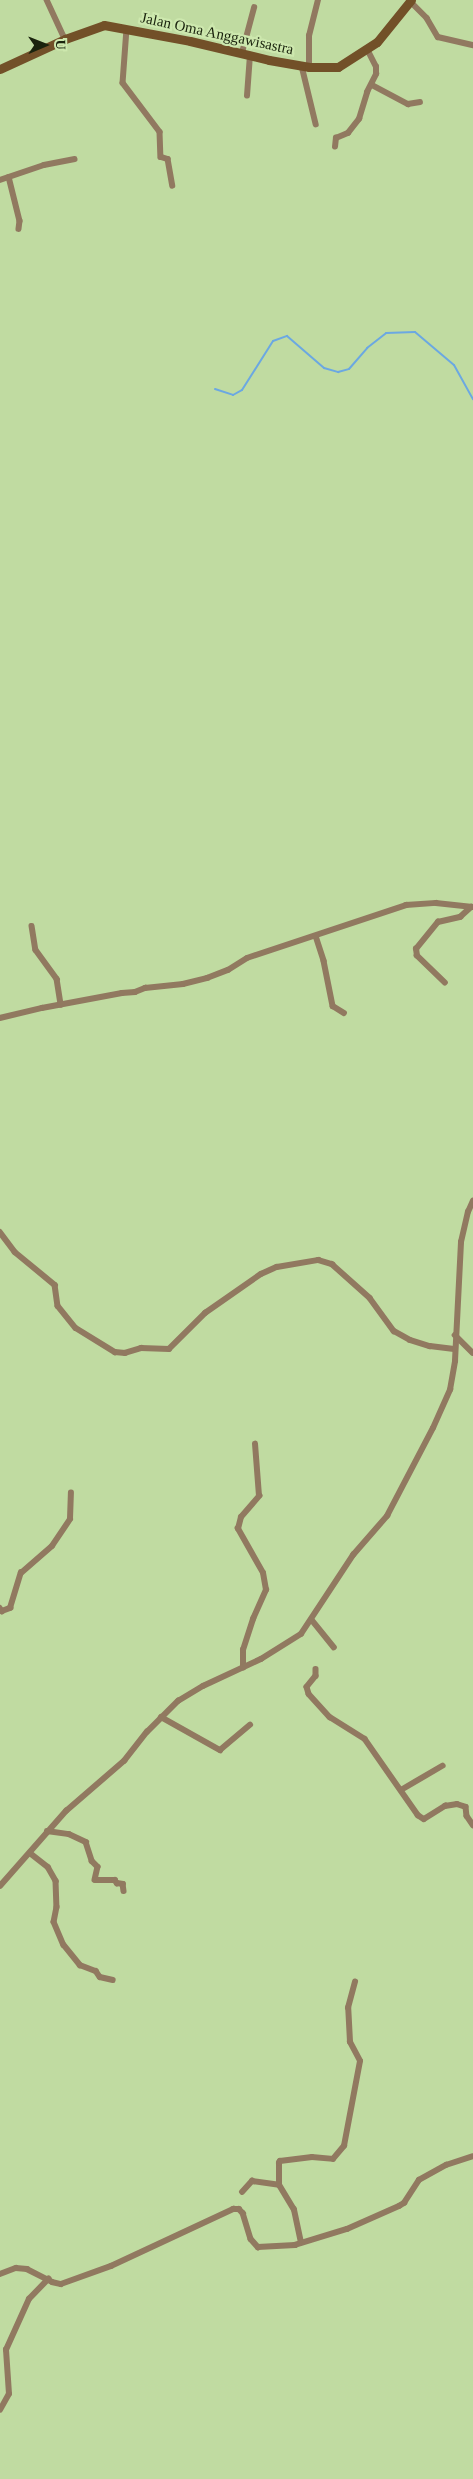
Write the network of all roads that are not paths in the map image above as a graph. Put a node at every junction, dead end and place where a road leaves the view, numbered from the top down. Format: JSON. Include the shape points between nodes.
{"nodes":[{"id":1,"x":47,"y":0,"type":"edge"},
{"id":2,"x":318,"y":0,"type":"edge"},
{"id":3,"x":411,"y":0,"type":"edge"},
{"id":4,"x":254,"y":8,"type":"dead end"},
{"id":5,"x":127,"y":29,"type":"junction"},
{"id":6,"x":65,"y":39,"type":"junction"},
{"id":7,"x":473,"y":45,"type":"edge"},
{"id":8,"x":367,"y":49,"type":"junction"},
{"id":9,"x":246,"y":54,"type":"junction"},
{"id":10,"x":306,"y":66,"type":"junction"},
{"id":11,"x":0,"y":69,"type":"edge"},
{"id":12,"x":372,"y":85,"type":"junction"},
{"id":13,"x":247,"y":96,"type":"dead end"},
{"id":14,"x":420,"y":102,"type":"dead end"},
{"id":15,"x":316,"y":124,"type":"dead end"},
{"id":16,"x":335,"y":147,"type":"dead end"},
{"id":17,"x":74,"y":159,"type":"dead end"},
{"id":18,"x":9,"y":177,"type":"junction"},
{"id":19,"x":0,"y":180,"type":"edge"},
{"id":20,"x":173,"y":186,"type":"dead end"},
{"id":21,"x":19,"y":229,"type":"dead end"},
{"id":22,"x":472,"y":907,"type":"edge"},
{"id":23,"x":32,"y":926,"type":"dead end"},
{"id":24,"x":316,"y":936,"type":"junction"},
{"id":25,"x":445,"y":983,"type":"dead end"},
{"id":26,"x":61,"y":1004,"type":"junction"},
{"id":27,"x":344,"y":1013,"type":"dead end"},
{"id":28,"x":0,"y":1018,"type":"edge"},
{"id":29,"x":473,"y":1201,"type":"edge"},
{"id":30,"x":0,"y":1232,"type":"edge"},
{"id":31,"x":455,"y":1335,"type":"junction"},
{"id":32,"x":454,"y":1349,"type":"junction"},
{"id":33,"x":473,"y":1353,"type":"edge"},
{"id":34,"x":255,"y":1444,"type":"dead end"},
{"id":35,"x":71,"y":1493,"type":"dead end"},
{"id":36,"x":0,"y":1608,"type":"edge"},
{"id":37,"x":312,"y":1620,"type":"junction"},
{"id":38,"x":334,"y":1646,"type":"dead end"},
{"id":39,"x":243,"y":1668,"type":"junction"},
{"id":40,"x":316,"y":1669,"type":"dead end"},
{"id":41,"x":160,"y":1717,"type":"junction"},
{"id":42,"x":250,"y":1725,"type":"dead end"},
{"id":43,"x":442,"y":1766,"type":"dead end"},
{"id":44,"x":401,"y":1790,"type":"junction"},
{"id":45,"x":473,"y":1825,"type":"edge"},
{"id":46,"x":47,"y":1832,"type":"junction"},
{"id":47,"x":30,"y":1852,"type":"junction"},
{"id":48,"x":0,"y":1886,"type":"edge"},
{"id":49,"x":124,"y":1891,"type":"dead end"},
{"id":50,"x":113,"y":1980,"type":"dead end"},
{"id":51,"x":355,"y":1982,"type":"dead end"},
{"id":52,"x":473,"y":2156,"type":"edge"},
{"id":53,"x":279,"y":2185,"type":"junction"},
{"id":54,"x":242,"y":2192,"type":"dead end"},
{"id":55,"x":301,"y":2243,"type":"junction"},
{"id":56,"x":0,"y":2274,"type":"edge"},
{"id":57,"x":48,"y":2279,"type":"junction"},
{"id":58,"x":0,"y":2410,"type":"edge"}],
"edges":[{"from":1,"to":6,"type":"street"},
{"from":2,"to":10,"type":"street"},
{"from":3,"to":7,"type":"street","via":[[438,37]]},
{"from":3,"to":8,"type":"main road","name":"Jalan Oma Anggawisastra","via":[[392,26]]},
{"from":4,"to":9,"type":"street"},
{"from":5,"to":6,"type":"main road","name":"Jalan Oma Anggawisastra","via":[[99,25]]},
{"from":5,"to":9,"type":"main road","name":"Jalan Oma Anggawisastra"},
{"from":5,"to":20,"type":"street","via":[[123,83],[160,132],[160,157],[168,159]]},
{"from":6,"to":11,"type":"main road","name":"Jalan Oma Anggawisastra"},
{"from":8,"to":10,"type":"main road","name":"Jalan Oma Anggawisastra","via":[[338,67]]},
{"from":8,"to":12,"type":"street","via":[[376,69]]},
{"from":9,"to":10,"type":"main road","name":"Jalan Oma Anggawisastra"},
{"from":9,"to":13,"type":"street"},
{"from":10,"to":15,"type":"street"},
{"from":12,"to":14,"type":"street","via":[[408,104]]},
{"from":12,"to":16,"type":"street","via":[[354,126],[336,138]]},
{"from":17,"to":18,"type":"street"},
{"from":18,"to":19,"type":"street"},
{"from":18,"to":21,"type":"street"},
{"from":22,"to":24,"type":"street","via":[[436,903],[406,905]]},
{"from":22,"to":25,"type":"street","via":[[460,917],[436,924],[416,949],[417,956]]},
{"from":23,"to":26,"type":"street","via":[[36,950],[58,979]]},
{"from":24,"to":26,"type":"street","via":[[247,958],[207,978]]},
{"from":24,"to":27,"type":"street","via":[[333,1006]]},
{"from":26,"to":28,"type":"street"},
{"from":29,"to":31,"type":"street","via":[[461,1242]]},
{"from":30,"to":32,"type":"street","via":[[12,1249],[55,1285],[58,1306],[76,1328],[115,1352],[169,1348],[205,1314],[261,1274],[277,1267],[318,1260],[332,1264],[370,1298],[394,1331],[430,1346]]},
{"from":31,"to":32,"type":"street"},
{"from":31,"to":33,"type":"street"},
{"from":32,"to":37,"type":"street","via":[[447,1399],[401,1491],[387,1516],[354,1555]]},
{"from":34,"to":39,"type":"street","via":[[259,1496],[241,1517],[238,1526],[240,1535],[263,1572],[266,1593],[243,1650]]},
{"from":35,"to":36,"type":"street","via":[[70,1519],[52,1546],[21,1573],[10,1608]]},
{"from":37,"to":38,"type":"street"},
{"from":37,"to":39,"type":"street","via":[[301,1634]]},
{"from":39,"to":41,"type":"street","via":[[189,1694]]},
{"from":40,"to":44,"type":"street","via":[[316,1676],[307,1686],[309,1694],[330,1717],[365,1739]]},
{"from":41,"to":42,"type":"street","via":[[220,1750]]},
{"from":41,"to":46,"type":"street","via":[[124,1761]]},
{"from":43,"to":44,"type":"street"},
{"from":44,"to":45,"type":"street","via":[[424,1819],[445,1806],[457,1804],[466,1807]]},
{"from":46,"to":47,"type":"street"},
{"from":46,"to":49,"type":"street","via":[[70,1834],[86,1842],[92,1861],[98,1867],[95,1880],[115,1880],[123,1884]]},
{"from":47,"to":48,"type":"street"},
{"from":47,"to":50,"type":"street","via":[[48,1868],[56,1881],[58,1907],[54,1922],[64,1945],[79,1964],[96,1971],[100,1977]]},
{"from":51,"to":53,"type":"street","via":[[348,2008],[350,2042],[360,2061],[344,2146],[333,2160],[312,2157],[280,2161]]},
{"from":52,"to":55,"type":"street","via":[[446,2165],[419,2180],[399,2206],[347,2229]]},
{"from":53,"to":54,"type":"street","via":[[252,2181]]},
{"from":53,"to":55,"type":"street","via":[[294,2210]]},
{"from":55,"to":57,"type":"street","via":[[269,2248],[258,2246],[251,2239],[241,2210],[233,2210],[98,2271],[61,2284]]},
{"from":56,"to":57,"type":"street","via":[[6,2270],[25,2269]]},
{"from":57,"to":58,"type":"street","via":[[29,2299],[6,2350],[9,2394]]}]}
